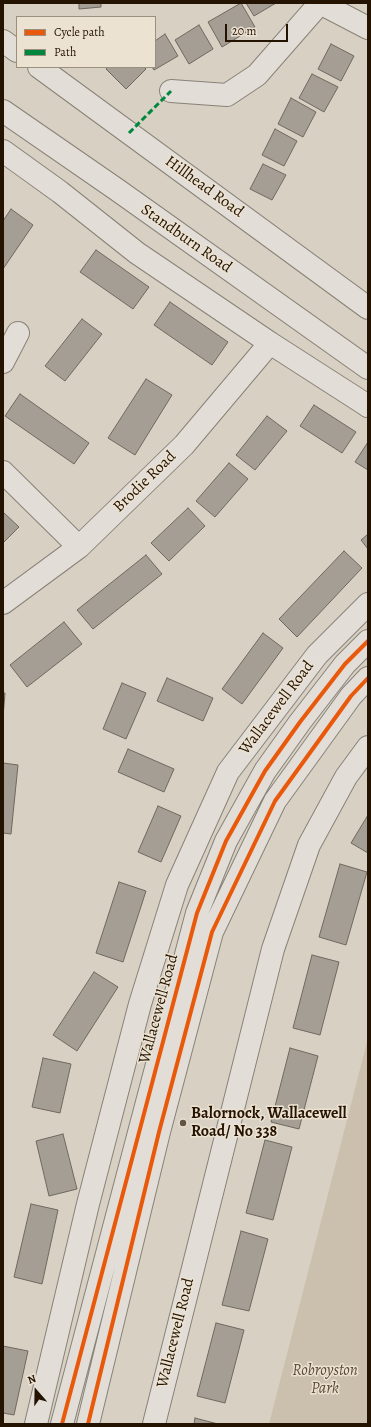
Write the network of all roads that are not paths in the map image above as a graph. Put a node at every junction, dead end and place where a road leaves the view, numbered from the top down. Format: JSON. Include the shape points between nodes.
{"nodes":[{"id":1,"x":320,"y":3,"type":"edge"},
{"id":2,"x":368,"y":28,"type":"edge"},
{"id":3,"x":3,"y":41,"type":"edge"},
{"id":4,"x":16,"y":50,"type":"edge"},
{"id":5,"x":39,"y":68,"type":"edge"},
{"id":6,"x":171,"y":91,"type":"dead end"},
{"id":7,"x":3,"y":111,"type":"edge"},
{"id":8,"x":3,"y":151,"type":"edge"},
{"id":9,"x":368,"y":308,"type":"edge"},
{"id":10,"x":18,"y":333,"type":"dead end"},
{"id":11,"x":270,"y":343,"type":"junction"},
{"id":12,"x":3,"y":362,"type":"edge"},
{"id":13,"x":368,"y":368,"type":"edge"},
{"id":14,"x":368,"y":406,"type":"edge"},
{"id":15,"x":3,"y":472,"type":"edge"},
{"id":16,"x":78,"y":547,"type":"junction"},
{"id":17,"x":3,"y":603,"type":"edge"},
{"id":18,"x":368,"y":604,"type":"edge"},
{"id":19,"x":368,"y":641,"type":"edge"},
{"id":20,"x":368,"y":678,"type":"edge"},
{"id":21,"x":368,"y":747,"type":"edge"},
{"id":22,"x":36,"y":1424,"type":"edge"},
{"id":23,"x":62,"y":1424,"type":"edge"},
{"id":24,"x":88,"y":1424,"type":"edge"},
{"id":25,"x":154,"y":1424,"type":"edge"}],
"edges":[{"from":1,"to":2,"type":"street"},
{"from":1,"to":6,"type":"street","via":[[256,75],[227,95]]},
{"from":3,"to":4,"type":"street"},
{"from":5,"to":9,"type":"street","name":"Hillhead Road"},
{"from":7,"to":13,"type":"street","name":"Standburn Road"},
{"from":8,"to":11,"type":"street","via":[[137,253]]},
{"from":10,"to":12,"type":"street"},
{"from":11,"to":14,"type":"street"},
{"from":11,"to":16,"type":"street","name":"Brodie Road","via":[[184,445]]},
{"from":15,"to":16,"type":"street"},
{"from":16,"to":17,"type":"street","name":"Brodie Road"},
{"from":18,"to":22,"type":"street","name":"Wallacewell Road","via":[[316,655],[228,772],[177,885],[140,1004],[88,1204]]},
{"from":19,"to":23,"type":"street","name":"Wallacewell Road","via":[[336,675],[265,772],[226,841],[197,914]]},
{"from":20,"to":24,"type":"street","name":"Wallacewell Road","via":[[351,696],[275,800],[212,932],[159,1132]]},
{"from":21,"to":25,"type":"street","name":"Wallacewell Road","via":[[346,776],[309,845],[272,949]]}]}
